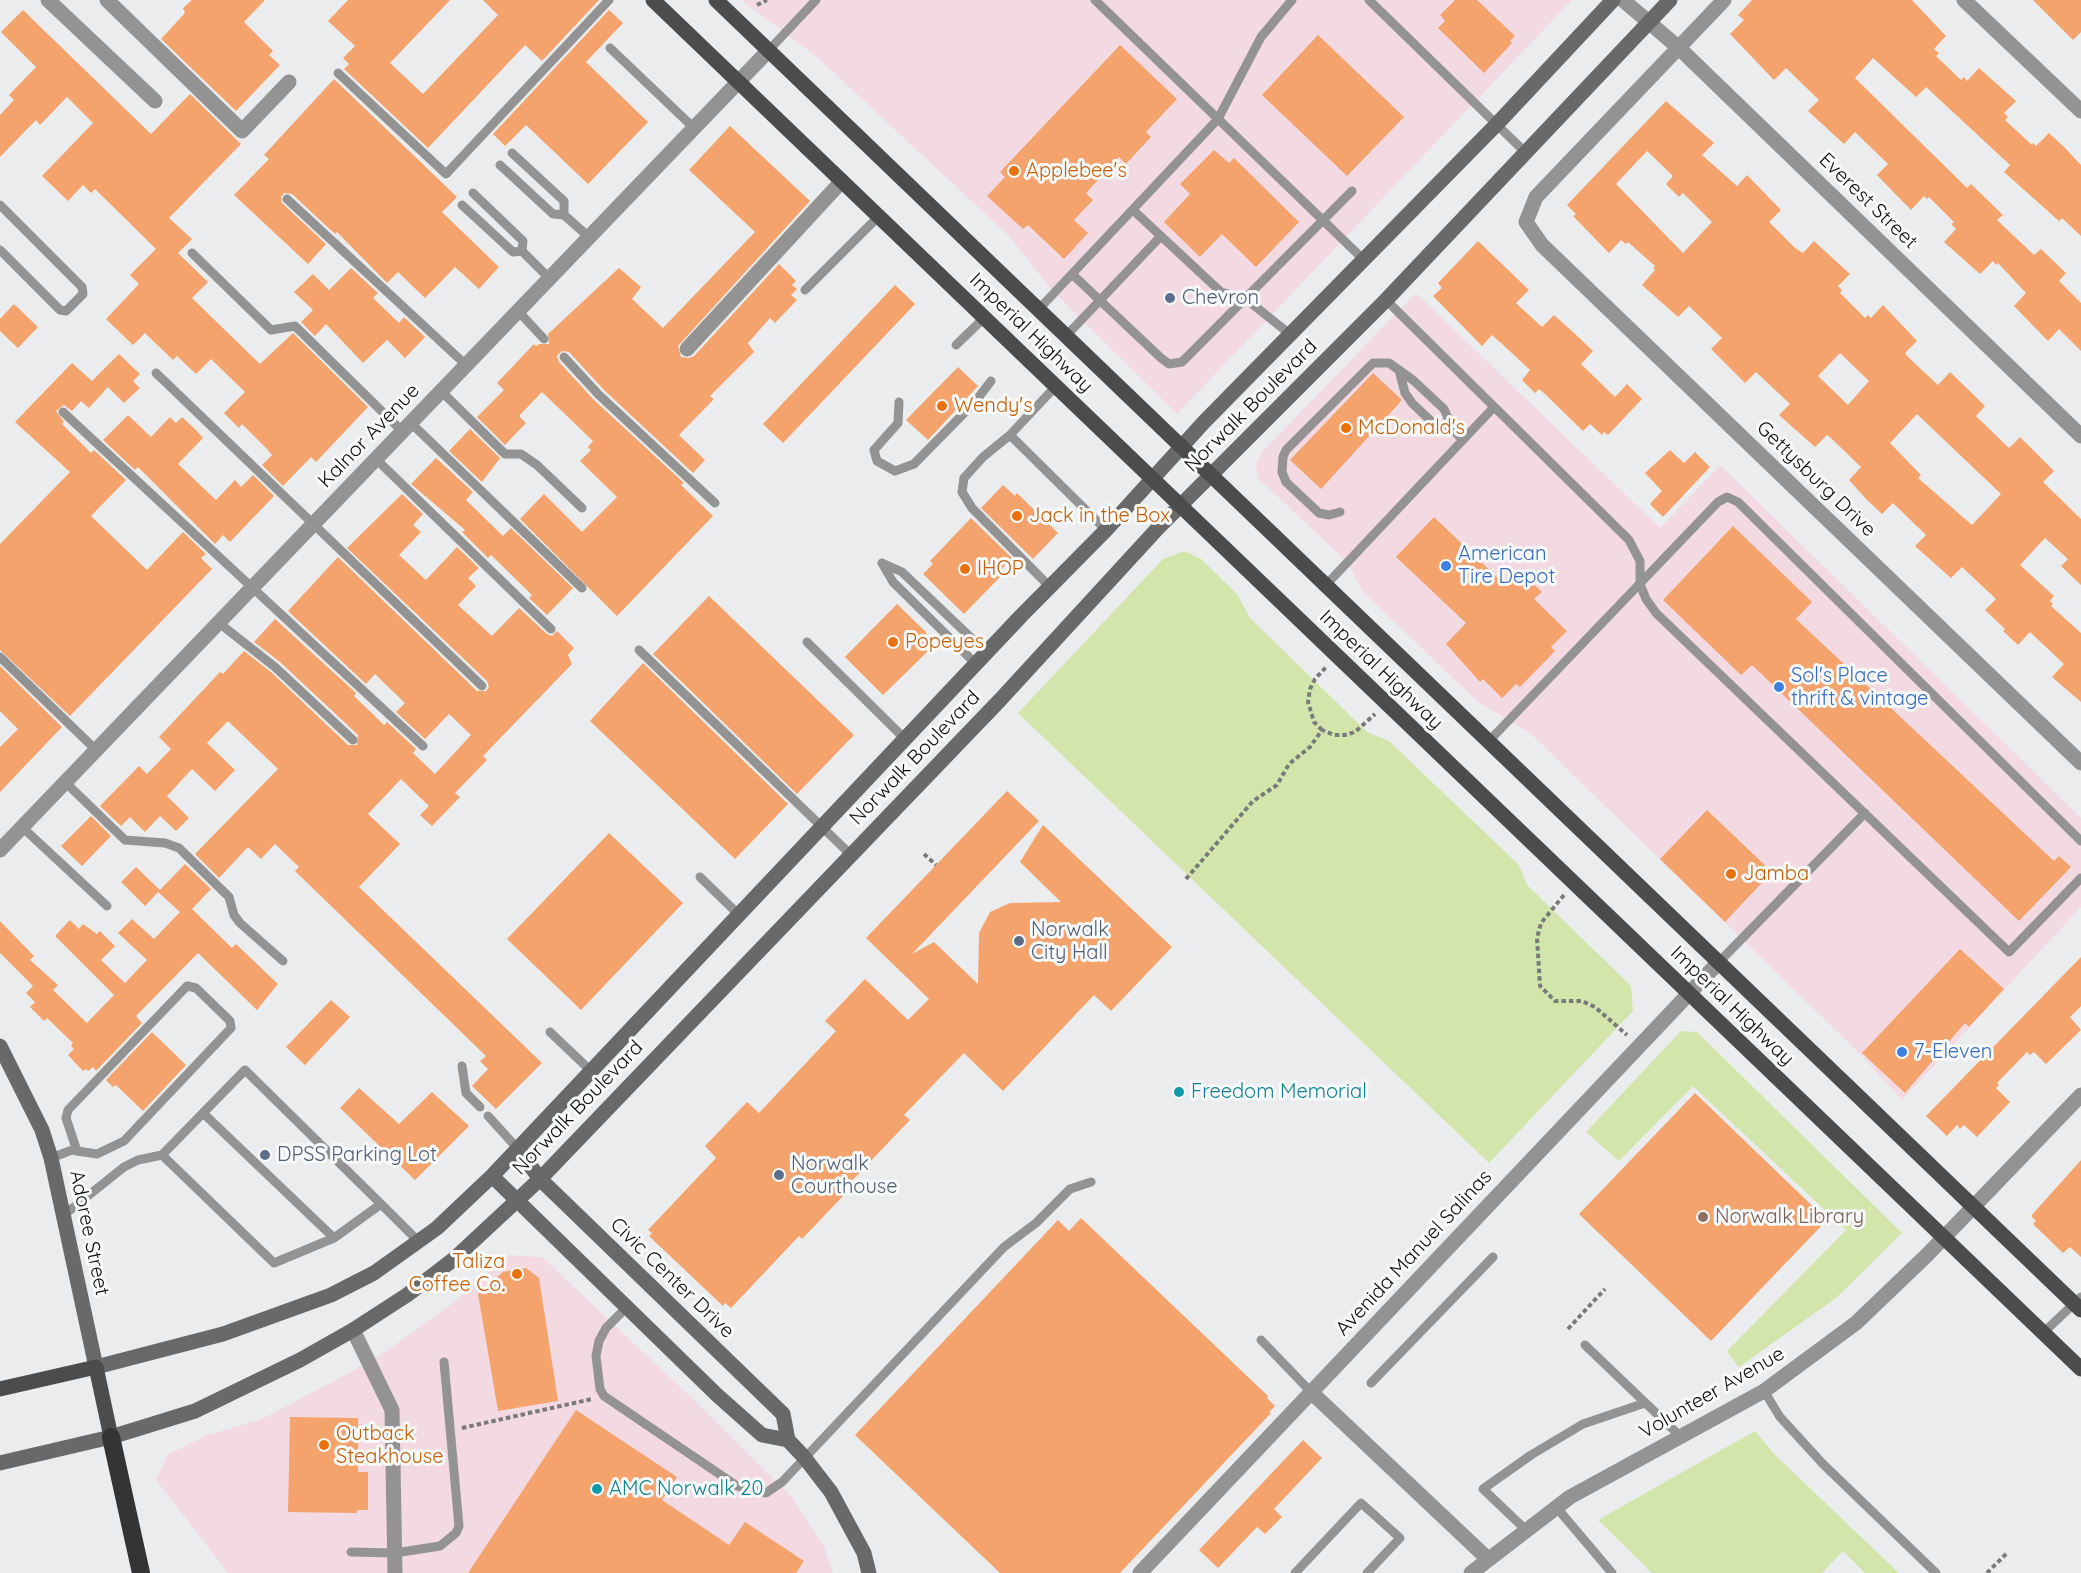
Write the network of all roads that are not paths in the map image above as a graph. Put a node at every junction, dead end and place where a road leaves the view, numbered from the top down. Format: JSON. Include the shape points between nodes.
{"nodes":[{"id":1,"x":48,"y":0,"type":"edge"},
{"id":2,"x":107,"y":0,"type":"edge"},
{"id":3,"x":609,"y":0,"type":"edge"},
{"id":4,"x":653,"y":0,"type":"edge"},
{"id":5,"x":716,"y":0,"type":"edge"},
{"id":6,"x":816,"y":0,"type":"edge"},
{"id":7,"x":1095,"y":0,"type":"edge"},
{"id":8,"x":1292,"y":0,"type":"edge"},
{"id":9,"x":1369,"y":0,"type":"edge"},
{"id":10,"x":1613,"y":0,"type":"edge"},
{"id":11,"x":1623,"y":0,"type":"edge"},
{"id":12,"x":1670,"y":0,"type":"edge"},
{"id":13,"x":1724,"y":0,"type":"edge"},
{"id":14,"x":1964,"y":0,"type":"edge"},
{"id":15,"x":1649,"y":23,"type":"junction"},
{"id":16,"x":610,"y":48,"type":"dead end"},
{"id":17,"x":1678,"y":48,"type":"junction"},
{"id":18,"x":769,"y":50,"type":"junction"},
{"id":19,"x":338,"y":73,"type":"dead end"},
{"id":20,"x":289,"y":82,"type":"dead end"},
{"id":21,"x":738,"y":82,"type":"junction"},
{"id":22,"x":155,"y":101,"type":"dead end"},
{"id":23,"x":2081,"y":111,"type":"edge"},
{"id":24,"x":1218,"y":120,"type":"junction"},
{"id":25,"x":1496,"y":125,"type":"junction"},
{"id":26,"x":694,"y":128,"type":"junction"},
{"id":27,"x":512,"y":153,"type":"dead end"},
{"id":28,"x":1526,"y":153,"type":"junction"},
{"id":29,"x":500,"y":165,"type":"dead end"},
{"id":30,"x":842,"y":181,"type":"junction"},
{"id":31,"x":1352,"y":190,"type":"dead end"},
{"id":32,"x":473,"y":193,"type":"dead end"},
{"id":33,"x":287,"y":199,"type":"dead end"},
{"id":34,"x":0,"y":205,"type":"edge"},
{"id":35,"x":462,"y":206,"type":"dead end"},
{"id":36,"x":1133,"y":210,"type":"junction"},
{"id":37,"x":564,"y":215,"type":"junction"},
{"id":38,"x":879,"y":216,"type":"junction"},
{"id":39,"x":1323,"y":221,"type":"junction"},
{"id":40,"x":1161,"y":236,"type":"junction"},
{"id":41,"x":590,"y":237,"type":"junction"},
{"id":42,"x":0,"y":250,"type":"edge"},
{"id":43,"x":522,"y":252,"type":"junction"},
{"id":44,"x":192,"y":253,"type":"dead end"},
{"id":45,"x":1364,"y":260,"type":"junction"},
{"id":46,"x":1072,"y":274,"type":"junction"},
{"id":47,"x":549,"y":279,"type":"junction"},
{"id":48,"x":805,"y":290,"type":"dead end"},
{"id":49,"x":1246,"y":299,"type":"junction"},
{"id":50,"x":1100,"y":300,"type":"junction"},
{"id":51,"x":1386,"y":300,"type":"junction"},
{"id":52,"x":1038,"y":310,"type":"junction"},
{"id":53,"x":519,"y":312,"type":"junction"},
{"id":54,"x":984,"y":318,"type":"junction"},
{"id":55,"x":1291,"y":335,"type":"junction"},
{"id":56,"x":1066,"y":336,"type":"junction"},
{"id":57,"x":544,"y":339,"type":"dead end"},
{"id":58,"x":956,"y":345,"type":"dead end"},
{"id":59,"x":687,"y":349,"type":"dead end"},
{"id":60,"x":564,"y":357,"type":"dead end"},
{"id":61,"x":466,"y":365,"type":"junction"},
{"id":62,"x":1399,"y":370,"type":"junction"},
{"id":63,"x":156,"y":373,"type":"dead end"},
{"id":64,"x":991,"y":381,"type":"dead end"},
{"id":65,"x":1056,"y":386,"type":"junction"},
{"id":66,"x":441,"y":391,"type":"junction"},
{"id":67,"x":898,"y":402,"type":"dead end"},
{"id":68,"x":1494,"y":407,"type":"junction"},
{"id":69,"x":63,"y":412,"type":"dead end"},
{"id":70,"x":407,"y":428,"type":"junction"},
{"id":71,"x":1454,"y":431,"type":"junction"},
{"id":72,"x":1010,"y":435,"type":"junction"},
{"id":73,"x":2081,"y":436,"type":"edge"},
{"id":74,"x":1463,"y":440,"type":"junction"},
{"id":75,"x":1181,"y":448,"type":"junction"},
{"id":76,"x":376,"y":459,"type":"junction"},
{"id":77,"x":1210,"y":476,"type":"junction"},
{"id":78,"x":1153,"y":480,"type":"junction"},
{"id":79,"x":715,"y":503,"type":"dead end"},
{"id":80,"x":1180,"y":506,"type":"junction"},
{"id":81,"x":582,"y":508,"type":"dead end"},
{"id":82,"x":1340,"y":512,"type":"dead end"},
{"id":83,"x":314,"y":524,"type":"junction"},
{"id":84,"x":1106,"y":530,"type":"junction"},
{"id":85,"x":1640,"y":584,"type":"junction"},
{"id":86,"x":1326,"y":586,"type":"junction"},
{"id":87,"x":1050,"y":587,"type":"junction"},
{"id":88,"x":252,"y":588,"type":"junction"},
{"id":89,"x":582,"y":588,"type":"dead end"},
{"id":90,"x":219,"y":623,"type":"junction"},
{"id":91,"x":551,"y":629,"type":"dead end"},
{"id":92,"x":807,"y":642,"type":"dead end"},
{"id":93,"x":639,"y":650,"type":"dead end"},
{"id":94,"x":0,"y":657,"type":"edge"},
{"id":95,"x":981,"y":659,"type":"junction"},
{"id":96,"x":482,"y":686,"type":"dead end"},
{"id":97,"x":905,"y":739,"type":"junction"},
{"id":98,"x":353,"y":740,"type":"dead end"},
{"id":99,"x":1488,"y":742,"type":"junction"},
{"id":100,"x":423,"y":746,"type":"dead end"},
{"id":101,"x":96,"y":750,"type":"junction"},
{"id":102,"x":2081,"y":763,"type":"edge"},
{"id":103,"x":65,"y":782,"type":"junction"},
{"id":104,"x":1865,"y":813,"type":"junction"},
{"id":105,"x":22,"y":826,"type":"junction"},
{"id":106,"x":822,"y":826,"type":"junction"},
{"id":107,"x":2081,"y":841,"type":"edge"},
{"id":108,"x":0,"y":850,"type":"edge"},
{"id":109,"x":851,"y":855,"type":"junction"},
{"id":110,"x":700,"y":877,"type":"dead end"},
{"id":111,"x":2081,"y":878,"type":"edge"},
{"id":112,"x":107,"y":906,"type":"dead end"},
{"id":113,"x":738,"y":915,"type":"junction"},
{"id":114,"x":283,"y":961,"type":"dead end"},
{"id":115,"x":1718,"y":963,"type":"junction"},
{"id":116,"x":1689,"y":994,"type":"junction"},
{"id":117,"x":550,"y":1032,"type":"dead end"},
{"id":118,"x":0,"y":1046,"type":"edge"},
{"id":119,"x":462,"y":1066,"type":"dead end"},
{"id":120,"x":591,"y":1071,"type":"junction"},
{"id":121,"x":2081,"y":1095,"type":"edge"},
{"id":122,"x":480,"y":1107,"type":"dead end"},
{"id":123,"x":203,"y":1113,"type":"junction"},
{"id":124,"x":488,"y":1116,"type":"dead end"},
{"id":125,"x":518,"y":1149,"type":"junction"},
{"id":126,"x":77,"y":1151,"type":"junction"},
{"id":127,"x":162,"y":1155,"type":"junction"},
{"id":128,"x":51,"y":1158,"type":"junction"},
{"id":129,"x":492,"y":1176,"type":"junction"},
{"id":130,"x":540,"y":1179,"type":"junction"},
{"id":131,"x":1091,"y":1182,"type":"dead end"},
{"id":132,"x":517,"y":1202,"type":"junction"},
{"id":133,"x":381,"y":1204,"type":"junction"},
{"id":134,"x":1972,"y":1206,"type":"junction"},
{"id":135,"x":64,"y":1215,"type":"junction"},
{"id":136,"x":333,"y":1238,"type":"junction"},
{"id":137,"x":1944,"y":1238,"type":"junction"},
{"id":138,"x":419,"y":1242,"type":"junction"},
{"id":139,"x":1492,"y":1257,"type":"dead end"},
{"id":140,"x":2079,"y":1304,"type":"edge"},
{"id":141,"x":625,"y":1308,"type":"junction"},
{"id":142,"x":353,"y":1330,"type":"junction"},
{"id":143,"x":2043,"y":1333,"type":"junction"},
{"id":144,"x":1261,"y":1340,"type":"dead end"},
{"id":145,"x":1585,"y":1346,"type":"dead end"},
{"id":146,"x":2058,"y":1347,"type":"junction"},
{"id":147,"x":2081,"y":1359,"type":"edge"},
{"id":148,"x":444,"y":1362,"type":"dead end"},
{"id":149,"x":96,"y":1367,"type":"junction"},
{"id":150,"x":2081,"y":1369,"type":"edge"},
{"id":151,"x":1371,"y":1383,"type":"dead end"},
{"id":152,"x":0,"y":1389,"type":"edge"},
{"id":153,"x":1764,"y":1391,"type":"junction"},
{"id":154,"x":1311,"y":1392,"type":"junction"},
{"id":155,"x":1645,"y":1403,"type":"junction"},
{"id":156,"x":111,"y":1437,"type":"junction"},
{"id":157,"x":1681,"y":1437,"type":"junction"},
{"id":158,"x":788,"y":1440,"type":"junction"},
{"id":159,"x":804,"y":1457,"type":"junction"},
{"id":160,"x":0,"y":1463,"type":"edge"},
{"id":161,"x":1557,"y":1508,"type":"junction"},
{"id":162,"x":1526,"y":1530,"type":"junction"},
{"id":163,"x":351,"y":1552,"type":"dead end"},
{"id":164,"x":395,"y":1553,"type":"junction"},
{"id":165,"x":1488,"y":1559,"type":"junction"},
{"id":166,"x":141,"y":1573,"type":"edge"},
{"id":167,"x":395,"y":1573,"type":"edge"},
{"id":168,"x":869,"y":1573,"type":"edge"},
{"id":169,"x":1140,"y":1573,"type":"edge"},
{"id":170,"x":1295,"y":1573,"type":"edge"},
{"id":171,"x":1367,"y":1573,"type":"edge"},
{"id":172,"x":1471,"y":1573,"type":"edge"},
{"id":173,"x":1612,"y":1573,"type":"edge"},
{"id":174,"x":1936,"y":1573,"type":"edge"}],
"edges":[{"from":1,"to":22,"type":"street"},
{"from":2,"to":20,"type":"street","via":[[242,131]]},
{"from":3,"to":19,"type":"lane","via":[[446,174]]},
{"from":4,"to":21,"type":"main road","name":"Imperial Highway"},
{"from":5,"to":18,"type":"main road","name":"Imperial Highway"},
{"from":6,"to":18,"type":"lane"},
{"from":7,"to":24,"type":"lane"},
{"from":8,"to":24,"type":"lane","via":[[1262,37]]},
{"from":9,"to":25,"type":"lane"},
{"from":10,"to":25,"type":"main road","name":"Norwalk Boulevard"},
{"from":11,"to":15,"type":"street","name":"Everest Street"},
{"from":12,"to":15,"type":"main road","name":"Norwalk Boulevard"},
{"from":13,"to":17,"type":"street"},
{"from":14,"to":23,"type":"street"},
{"from":15,"to":17,"type":"street","name":"Everest Street"},
{"from":15,"to":28,"type":"main road","name":"Norwalk Boulevard"},
{"from":16,"to":26,"type":"lane"},
{"from":17,"to":73,"type":"street","name":"Everest Street"},
{"from":17,"to":102,"type":"street","name":"Gettysburg Drive","via":[[1536,197],[1526,222],[1542,245]]},
{"from":18,"to":21,"type":"street","name":"Kalnor Avenue"},
{"from":18,"to":52,"type":"main road","name":"Imperial Highway"},
{"from":21,"to":26,"type":"street","name":"Kalnor Avenue"},
{"from":21,"to":30,"type":"main road","name":"Imperial Highway"},
{"from":24,"to":36,"type":"lane"},
{"from":24,"to":39,"type":"lane"},
{"from":25,"to":28,"type":"lane"},
{"from":25,"to":45,"type":"main road","name":"Norwalk Boulevard"},
{"from":26,"to":41,"type":"street","name":"Kalnor Avenue"},
{"from":27,"to":37,"type":"lane","via":[[564,201]]},
{"from":28,"to":51,"type":"main road","name":"Norwalk Boulevard"},
{"from":29,"to":37,"type":"lane","via":[[553,214]]},
{"from":30,"to":38,"type":"main road","name":"Imperial Highway"},
{"from":30,"to":59,"type":"street"},
{"from":31,"to":39,"type":"lane"},
{"from":32,"to":43,"type":"lane","via":[[523,241]]},
{"from":33,"to":61,"type":"lane"},
{"from":34,"to":42,"type":"lane","via":[[82,287],[83,294],[66,311],[60,310]]},
{"from":35,"to":43,"type":"lane","via":[[513,252]]},
{"from":36,"to":40,"type":"lane"},
{"from":36,"to":46,"type":"lane"},
{"from":37,"to":41,"type":"lane"},
{"from":38,"to":48,"type":"lane"},
{"from":38,"to":54,"type":"main road","name":"Imperial Highway"},
{"from":39,"to":45,"type":"lane"},
{"from":39,"to":49,"type":"lane"},
{"from":40,"to":49,"type":"lane","via":[[1221,292]]},
{"from":40,"to":50,"type":"lane"},
{"from":41,"to":47,"type":"street","name":"Kalnor Avenue"},
{"from":43,"to":47,"type":"lane"},
{"from":44,"to":70,"type":"lane","via":[[271,330],[295,326]]},
{"from":45,"to":55,"type":"main road","name":"Norwalk Boulevard"},
{"from":46,"to":50,"type":"lane"},
{"from":46,"to":52,"type":"lane"},
{"from":47,"to":53,"type":"street","name":"Kalnor Avenue"},
{"from":49,"to":50,"type":"lane","via":[[1182,362],[1169,364]]},
{"from":49,"to":55,"type":"lane"},
{"from":50,"to":56,"type":"lane"},
{"from":51,"to":68,"type":"lane"},
{"from":51,"to":77,"type":"main road","name":"Norwalk Boulevard"},
{"from":52,"to":56,"type":"main road","name":"Imperial Highway"},
{"from":53,"to":57,"type":"lane"},
{"from":53,"to":61,"type":"street","name":"Kalnor Avenue"},
{"from":54,"to":58,"type":"lane"},
{"from":54,"to":65,"type":"main road","name":"Imperial Highway"},
{"from":55,"to":75,"type":"main road","name":"Norwalk Boulevard"},
{"from":56,"to":75,"type":"main road","name":"Imperial Highway"},
{"from":60,"to":79,"type":"lane"},
{"from":61,"to":66,"type":"street","name":"Kalnor Avenue"},
{"from":62,"to":71,"type":"lane","via":[[1444,409]]},
{"from":62,"to":71,"type":"lane","via":[[1404,393],[1412,403],[1433,423]]},
{"from":62,"to":82,"type":"lane","via":[[1383,362],[1367,367],[1283,457],[1286,482],[1319,513]]},
{"from":63,"to":83,"type":"lane"},
{"from":64,"to":67,"type":"lane","via":[[914,464],[895,471],[877,461],[874,450],[898,423]]},
{"from":65,"to":72,"type":"lane"},
{"from":65,"to":78,"type":"main road","name":"Imperial Highway"},
{"from":66,"to":70,"type":"street","name":"Kalnor Avenue"},
{"from":66,"to":81,"type":"lane","via":[[505,454],[521,454],[537,465]]},
{"from":68,"to":74,"type":"lane"},
{"from":68,"to":85,"type":"lane","via":[[1629,540],[1640,561]]},
{"from":69,"to":88,"type":"lane"},
{"from":70,"to":76,"type":"street","name":"Kalnor Avenue"},
{"from":70,"to":89,"type":"lane"},
{"from":71,"to":74,"type":"lane"},
{"from":72,"to":84,"type":"lane"},
{"from":72,"to":87,"type":"lane","via":[[964,478],[962,492],[972,508]]},
{"from":74,"to":86,"type":"lane"},
{"from":75,"to":77,"type":"main road","name":"Imperial Highway"},
{"from":75,"to":78,"type":"main road","name":"Norwalk Boulevard"},
{"from":76,"to":83,"type":"street","name":"Kalnor Avenue"},
{"from":76,"to":91,"type":"lane"},
{"from":77,"to":80,"type":"main road","name":"Norwalk Boulevard"},
{"from":77,"to":86,"type":"main road","name":"Imperial Highway"},
{"from":78,"to":80,"type":"main road","name":"Imperial Highway"},
{"from":78,"to":84,"type":"main road","name":"Norwalk Boulevard"},
{"from":80,"to":109,"type":"main road","name":"Norwalk Boulevard"},
{"from":80,"to":116,"type":"main road","name":"Imperial Highway"},
{"from":83,"to":88,"type":"street","name":"Kalnor Avenue"},
{"from":83,"to":96,"type":"lane"},
{"from":84,"to":87,"type":"main road","name":"Norwalk Boulevard"},
{"from":85,"to":99,"type":"lane"},
{"from":85,"to":104,"type":"lane","via":[[1656,613]]},
{"from":85,"to":107,"type":"lane","via":[[1718,502],[1727,497],[1738,502]]},
{"from":86,"to":99,"type":"main road","name":"Imperial Highway"},
{"from":87,"to":95,"type":"main road","name":"Norwalk Boulevard"},
{"from":88,"to":90,"type":"street","name":"Kalnor Avenue"},
{"from":88,"to":100,"type":"lane"},
{"from":90,"to":98,"type":"lane","via":[[275,667]]},
{"from":90,"to":101,"type":"street","name":"Kalnor Avenue"},
{"from":92,"to":97,"type":"lane"},
{"from":93,"to":106,"type":"lane"},
{"from":94,"to":101,"type":"lane"},
{"from":95,"to":95,"type":"lane","via":[[902,572],[882,562],[893,582]]},
{"from":95,"to":97,"type":"main road","name":"Norwalk Boulevard"},
{"from":97,"to":106,"type":"main road","name":"Norwalk Boulevard"},
{"from":99,"to":115,"type":"main road","name":"Imperial Highway"},
{"from":101,"to":103,"type":"street","name":"Kalnor Avenue"},
{"from":103,"to":105,"type":"street","name":"Kalnor Avenue"},
{"from":103,"to":114,"type":"lane","via":[[125,840],[179,848],[229,897],[240,923]]},
{"from":104,"to":111,"type":"lane","via":[[2009,952]]},
{"from":104,"to":115,"type":"lane"},
{"from":105,"to":108,"type":"street","name":"Kalnor Avenue"},
{"from":105,"to":112,"type":"lane"},
{"from":106,"to":109,"type":"lane"},
{"from":106,"to":113,"type":"main road","name":"Norwalk Boulevard"},
{"from":109,"to":130,"type":"main road","name":"Norwalk Boulevard"},
{"from":110,"to":113,"type":"lane"},
{"from":113,"to":120,"type":"main road","name":"Norwalk Boulevard"},
{"from":115,"to":116,"type":"street","name":"Avenida Manuel Salinas"},
{"from":115,"to":134,"type":"main road","name":"Imperial Highway"},
{"from":116,"to":137,"type":"main road","name":"Imperial Highway"},
{"from":116,"to":154,"type":"street","name":"Avenida Manuel Salinas"},
{"from":117,"to":120,"type":"lane"},
{"from":118,"to":128,"type":"main road","name":"Adoree Street","via":[[42,1130]]},
{"from":119,"to":122,"type":"lane","via":[[466,1093]]},
{"from":120,"to":125,"type":"main road","name":"Norwalk Boulevard"},
{"from":121,"to":134,"type":"street","name":"Volunteer Avenue"},
{"from":123,"to":127,"type":"lane"},
{"from":123,"to":133,"type":"lane","via":[[245,1070]]},
{"from":123,"to":136,"type":"lane"},
{"from":124,"to":125,"type":"lane"},
{"from":125,"to":129,"type":"main road","name":"Norwalk Boulevard"},
{"from":125,"to":130,"type":"main road","name":"Civic Center Drive"},
{"from":126,"to":126,"type":"lane","via":[[97,1154],[124,1141],[231,1028],[230,1021],[196,988],[187,986],[68,1110],[66,1118]]},
{"from":126,"to":128,"type":"lane"},
{"from":127,"to":135,"type":"lane","via":[[124,1167]]},
{"from":127,"to":136,"type":"lane","via":[[274,1263]]},
{"from":128,"to":135,"type":"main road","name":"Adoree Street"},
{"from":129,"to":132,"type":"main road"},
{"from":129,"to":138,"type":"main road","name":"Norwalk Boulevard"},
{"from":130,"to":132,"type":"main road","name":"Norwalk Boulevard"},
{"from":130,"to":158,"type":"main road","name":"Civic Center Drive","via":[[783,1414]]},
{"from":131,"to":159,"type":"lane","via":[[1070,1189],[1036,1223],[1004,1247]]},
{"from":132,"to":141,"type":"main road"},
{"from":132,"to":142,"type":"main road","name":"Norwalk Boulevard","via":[[454,1259]]},
{"from":133,"to":136,"type":"lane"},
{"from":133,"to":138,"type":"lane"},
{"from":134,"to":137,"type":"street","name":"Volunteer Avenue"},
{"from":134,"to":140,"type":"main road","name":"Imperial Highway"},
{"from":135,"to":149,"type":"main road","name":"Adoree Street"},
{"from":137,"to":143,"type":"main road","name":"Imperial Highway"},
{"from":137,"to":153,"type":"street","name":"Volunteer Avenue","via":[[1856,1323]]},
{"from":138,"to":149,"type":"main road","name":"Norwalk Boulevard","via":[[374,1273],[331,1295],[223,1334]]},
{"from":139,"to":151,"type":"lane"},
{"from":140,"to":143,"type":"lane"},
{"from":141,"to":158,"type":"main road","via":[[762,1435]]},
{"from":141,"to":159,"type":"lane","via":[[599,1341],[596,1356],[604,1396],[737,1486],[751,1491],[766,1493],[778,1486]]},
{"from":142,"to":156,"type":"main road","name":"Norwalk Boulevard","via":[[195,1411]]},
{"from":142,"to":164,"type":"street","via":[[392,1410]]},
{"from":143,"to":146,"type":"main road","name":"Imperial Highway"},
{"from":144,"to":154,"type":"lane"},
{"from":145,"to":155,"type":"lane"},
{"from":146,"to":147,"type":"main road"},
{"from":146,"to":150,"type":"main road","name":"Imperial Highway"},
{"from":148,"to":164,"type":"lane","via":[[459,1526],[440,1546]]},
{"from":149,"to":152,"type":"main road"},
{"from":149,"to":156,"type":"main road","name":"Adoree Street"},
{"from":153,"to":157,"type":"street","name":"Volunteer Avenue"},
{"from":153,"to":174,"type":"lane","via":[[1780,1417],[1823,1464]]},
{"from":154,"to":165,"type":"street"},
{"from":154,"to":169,"type":"street","name":"Avenida Manuel Salinas"},
{"from":155,"to":157,"type":"lane"},
{"from":155,"to":162,"type":"lane","via":[[1583,1424],[1483,1489]]},
{"from":156,"to":160,"type":"main road","name":"Norwalk Boulevard"},
{"from":156,"to":166,"type":"highway"},
{"from":157,"to":161,"type":"street","name":"Volunteer Avenue","via":[[1570,1497]]},
{"from":158,"to":159,"type":"main road","name":"Civic Center Drive"},
{"from":159,"to":168,"type":"main road","name":"Civic Center Drive","via":[[831,1492],[864,1553]]},
{"from":161,"to":162,"type":"street","name":"Volunteer Avenue"},
{"from":161,"to":173,"type":"lane"},
{"from":162,"to":165,"type":"street","name":"Volunteer Avenue"},
{"from":163,"to":164,"type":"lane"},
{"from":164,"to":167,"type":"street"},
{"from":165,"to":172,"type":"street","name":"Volunteer Avenue"},
{"from":170,"to":171,"type":"lane","via":[[1361,1503],[1400,1538]]}]}
